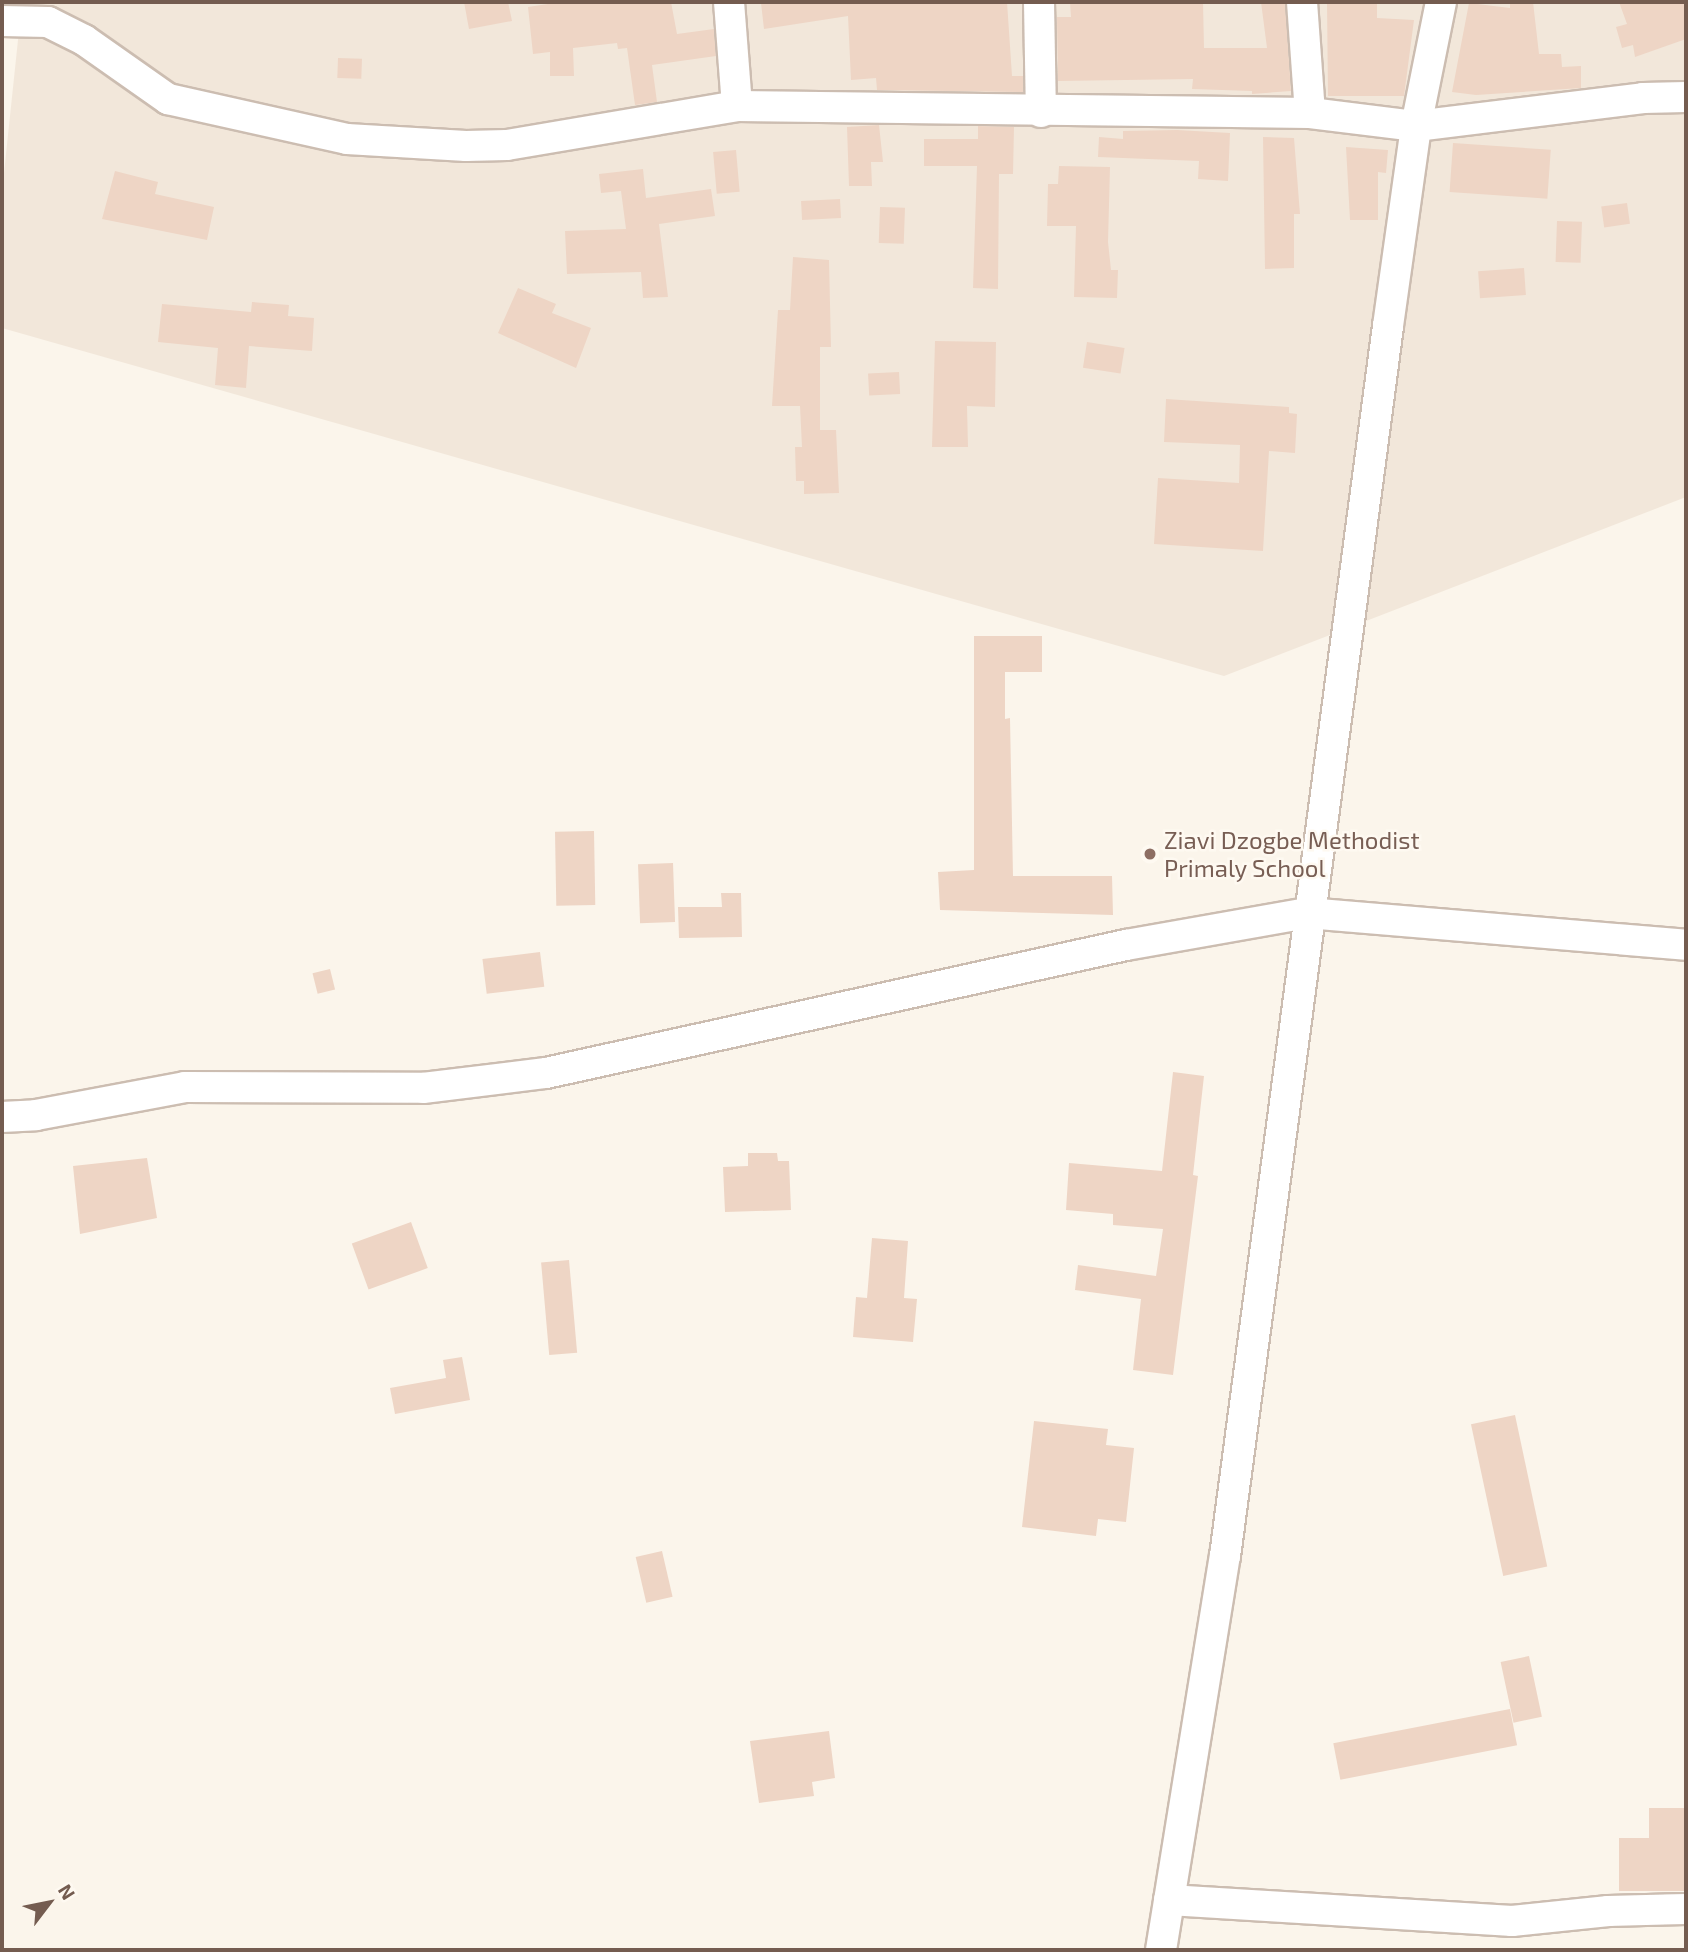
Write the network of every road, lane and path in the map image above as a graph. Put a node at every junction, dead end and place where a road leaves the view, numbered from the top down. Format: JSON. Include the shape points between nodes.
{"nodes":[{"id":1,"x":729,"y":2,"type":"edge"},
{"id":2,"x":1039,"y":2,"type":"edge"},
{"id":3,"x":1302,"y":2,"type":"edge"},
{"id":4,"x":1441,"y":2,"type":"edge"},
{"id":5,"x":2,"y":21,"type":"edge"},
{"id":6,"x":1686,"y":97,"type":"edge"},
{"id":7,"x":737,"y":106,"type":"junction"},
{"id":8,"x":1041,"y":112,"type":"junction"},
{"id":9,"x":1310,"y":113,"type":"junction"},
{"id":10,"x":1416,"y":126,"type":"junction"},
{"id":11,"x":1307,"y":913,"type":"junction"},
{"id":12,"x":1686,"y":945,"type":"edge"},
{"id":13,"x":2,"y":1117,"type":"edge"},
{"id":14,"x":1169,"y":1900,"type":"junction"},
{"id":15,"x":1686,"y":1909,"type":"edge"},
{"id":16,"x":1160,"y":1950,"type":"edge"}],
"edges":[{"from":1,"to":7,"type":"street"},
{"from":2,"to":8,"type":"street"},
{"from":3,"to":9,"type":"street"},
{"from":4,"to":10,"type":"street"},
{"from":5,"to":7,"type":"street","via":[[48,22],[84,40],[168,99],[347,139],[508,145]]},
{"from":6,"to":10,"type":"street","via":[[1643,98]]},
{"from":7,"to":8,"type":"street"},
{"from":8,"to":9,"type":"street"},
{"from":9,"to":10,"type":"street"},
{"from":10,"to":11,"type":"street","via":[[1320,850]]},
{"from":11,"to":12,"type":"street"},
{"from":11,"to":13,"type":"street","via":[[1126,946],[546,1073],[423,1088],[185,1087],[36,1115]]},
{"from":11,"to":14,"type":"street","via":[[1227,1543]]},
{"from":14,"to":15,"type":"street","via":[[1512,1920]]},
{"from":14,"to":16,"type":"street"}]}
